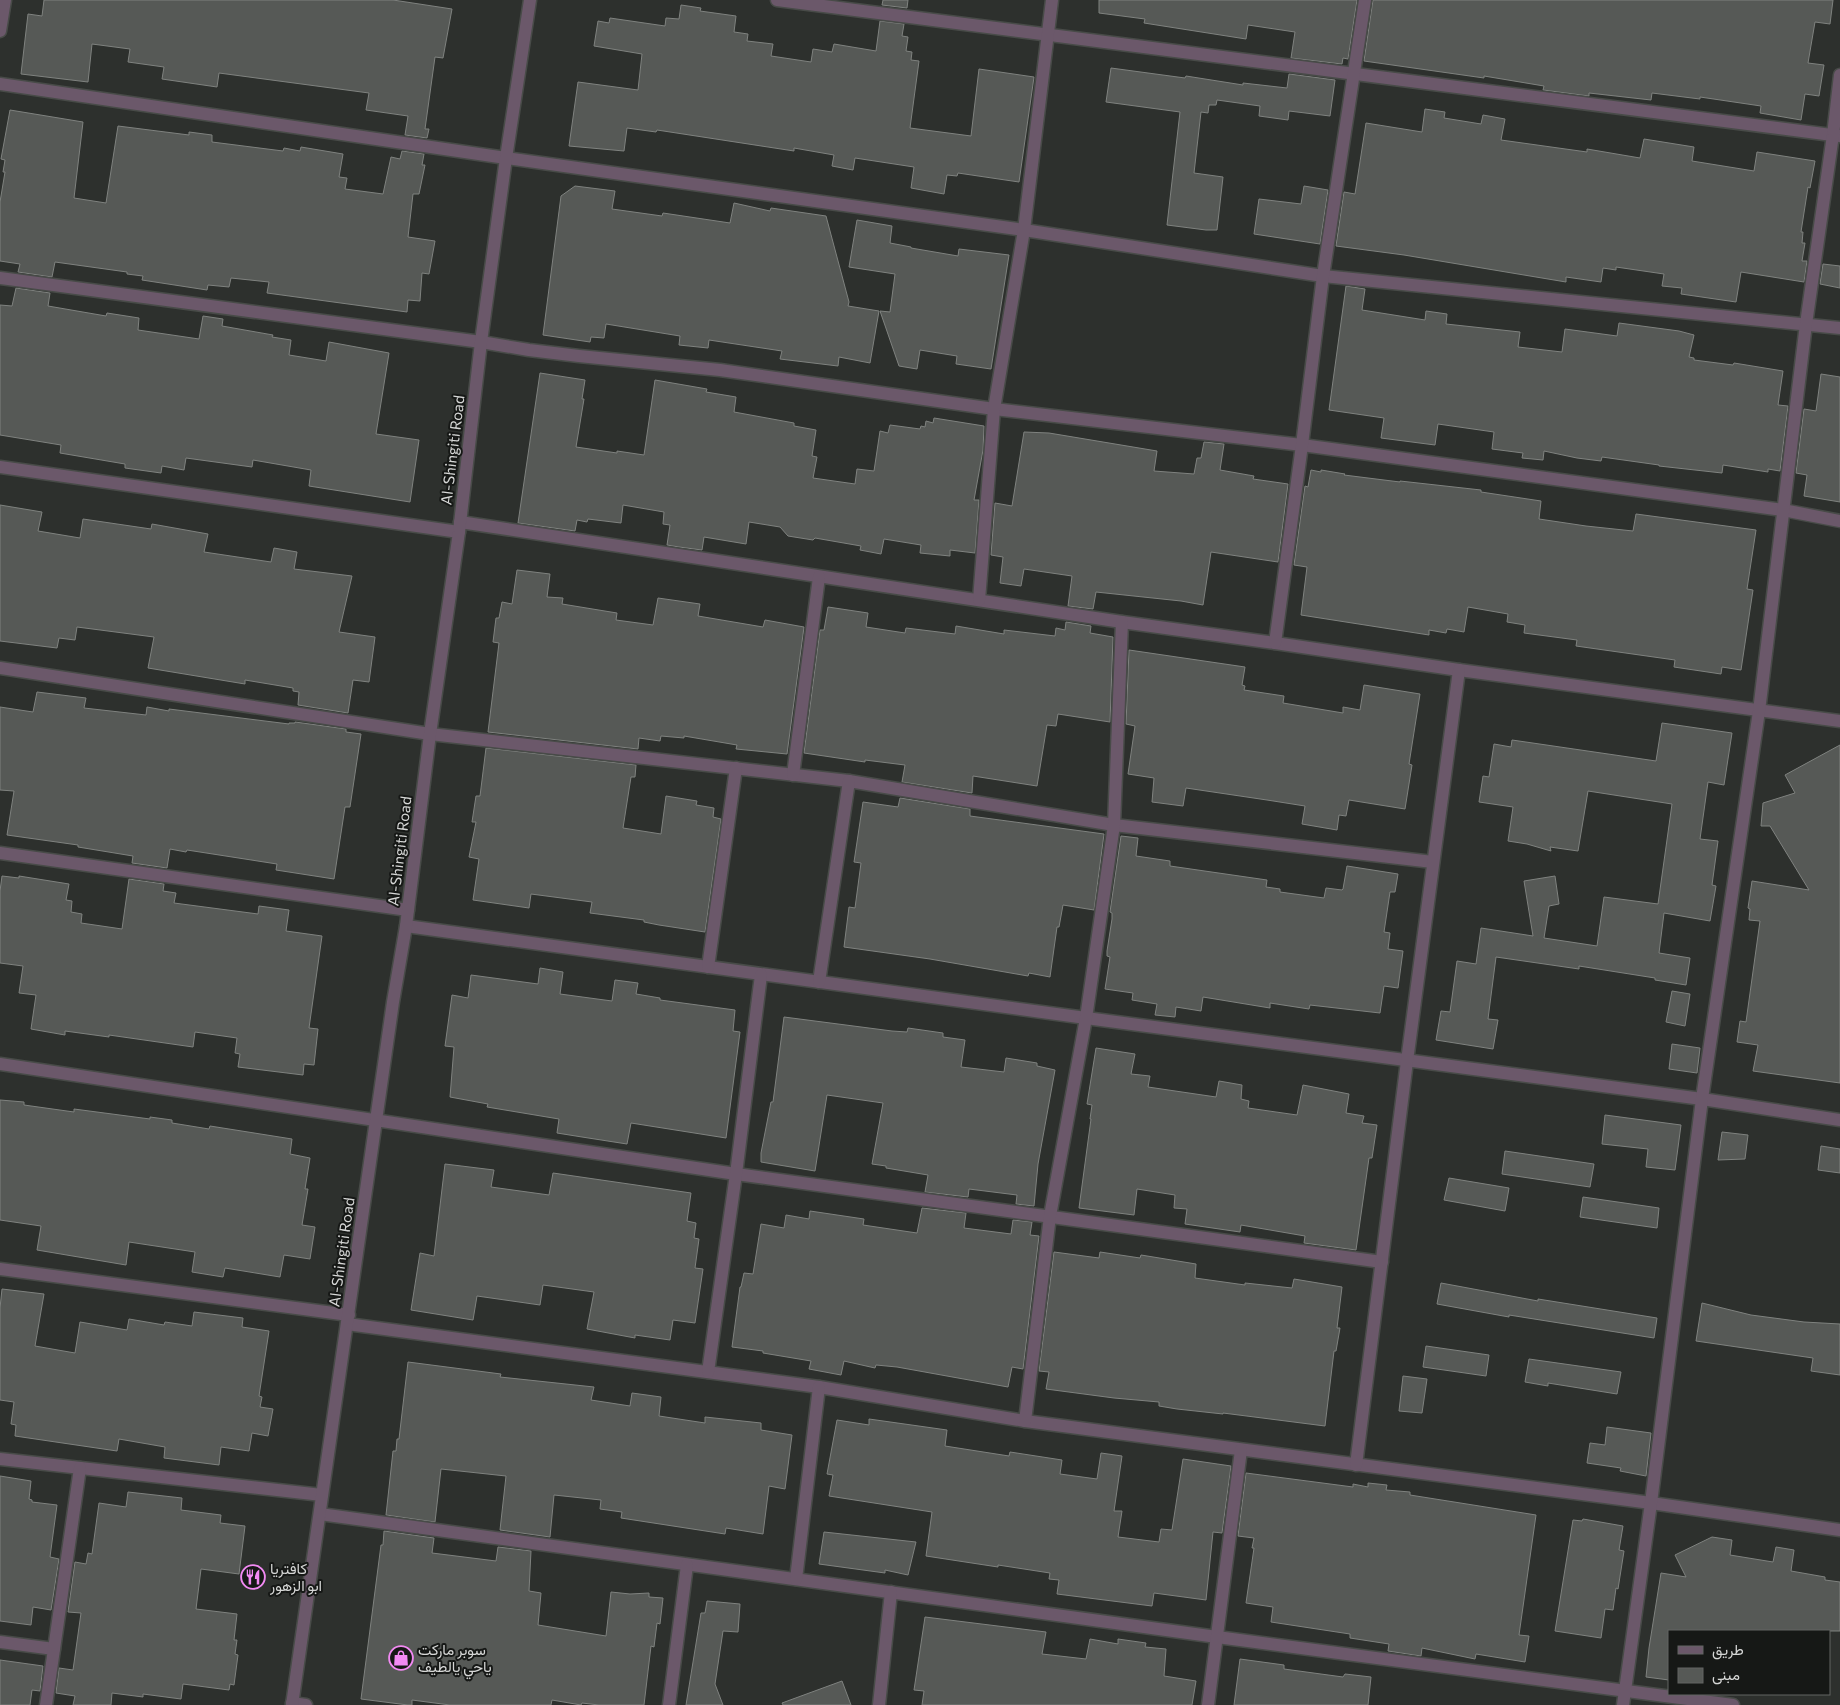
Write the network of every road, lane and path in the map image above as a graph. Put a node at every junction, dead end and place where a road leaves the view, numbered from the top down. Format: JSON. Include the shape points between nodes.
{"nodes":[{"id":1,"x":5,"y":0,"type":"edge"},
{"id":2,"x":530,"y":0,"type":"edge"},
{"id":3,"x":777,"y":0,"type":"edge"},
{"id":4,"x":1052,"y":0,"type":"edge"},
{"id":5,"x":1364,"y":0,"type":"edge"},
{"id":6,"x":0,"y":31,"type":"edge"},
{"id":7,"x":1047,"y":35,"type":"junction"},
{"id":8,"x":1354,"y":73,"type":"junction"},
{"id":9,"x":1840,"y":75,"type":"edge"},
{"id":10,"x":0,"y":84,"type":"edge"},
{"id":11,"x":1837,"y":136,"type":"edge"},
{"id":12,"x":506,"y":158,"type":"junction"},
{"id":13,"x":1024,"y":230,"type":"junction"},
{"id":14,"x":1322,"y":276,"type":"junction"},
{"id":15,"x":0,"y":278,"type":"edge"},
{"id":16,"x":1806,"y":324,"type":"junction"},
{"id":17,"x":1840,"y":328,"type":"edge"},
{"id":18,"x":481,"y":342,"type":"junction"},
{"id":19,"x":994,"y":408,"type":"junction"},
{"id":20,"x":1302,"y":445,"type":"junction"},
{"id":21,"x":0,"y":467,"type":"edge"},
{"id":22,"x":1783,"y":510,"type":"junction"},
{"id":23,"x":1840,"y":521,"type":"edge"},
{"id":24,"x":459,"y":527,"type":"junction"},
{"id":25,"x":819,"y":577,"type":"junction"},
{"id":26,"x":979,"y":600,"type":"junction"},
{"id":27,"x":1122,"y":622,"type":"junction"},
{"id":28,"x":1274,"y":643,"type":"junction"},
{"id":29,"x":0,"y":668,"type":"edge"},
{"id":30,"x":1459,"y":670,"type":"junction"},
{"id":31,"x":1760,"y":711,"type":"junction"},
{"id":32,"x":1840,"y":721,"type":"edge"},
{"id":33,"x":430,"y":734,"type":"junction"},
{"id":34,"x":736,"y":768,"type":"junction"},
{"id":35,"x":793,"y":775,"type":"junction"},
{"id":36,"x":849,"y":781,"type":"junction"},
{"id":37,"x":1114,"y":825,"type":"junction"},
{"id":38,"x":0,"y":853,"type":"edge"},
{"id":39,"x":1433,"y":862,"type":"junction"},
{"id":40,"x":408,"y":910,"type":"junction"},
{"id":41,"x":406,"y":926,"type":"junction"},
{"id":42,"x":708,"y":967,"type":"junction"},
{"id":43,"x":761,"y":975,"type":"junction"},
{"id":44,"x":819,"y":982,"type":"junction"},
{"id":45,"x":1086,"y":1018,"type":"junction"},
{"id":46,"x":1407,"y":1061,"type":"junction"},
{"id":47,"x":0,"y":1064,"type":"edge"},
{"id":48,"x":1702,"y":1099,"type":"junction"},
{"id":49,"x":376,"y":1120,"type":"junction"},
{"id":50,"x":1840,"y":1120,"type":"edge"},
{"id":51,"x":736,"y":1174,"type":"junction"},
{"id":52,"x":1050,"y":1216,"type":"junction"},
{"id":53,"x":1382,"y":1262,"type":"junction"},
{"id":54,"x":0,"y":1269,"type":"edge"},
{"id":55,"x":348,"y":1320,"type":"junction"},
{"id":56,"x":708,"y":1372,"type":"junction"},
{"id":57,"x":819,"y":1387,"type":"junction"},
{"id":58,"x":1025,"y":1421,"type":"junction"},
{"id":59,"x":1241,"y":1450,"type":"junction"},
{"id":60,"x":0,"y":1459,"type":"edge"},
{"id":61,"x":1356,"y":1465,"type":"junction"},
{"id":62,"x":80,"y":1468,"type":"junction"},
{"id":63,"x":322,"y":1495,"type":"junction"},
{"id":64,"x":1651,"y":1503,"type":"junction"},
{"id":65,"x":320,"y":1514,"type":"junction"},
{"id":66,"x":1840,"y":1530,"type":"edge"},
{"id":67,"x":687,"y":1565,"type":"junction"},
{"id":68,"x":796,"y":1579,"type":"junction"},
{"id":69,"x":891,"y":1592,"type":"junction"},
{"id":70,"x":1217,"y":1638,"type":"junction"},
{"id":71,"x":0,"y":1642,"type":"edge"},
{"id":72,"x":54,"y":1649,"type":"junction"},
{"id":73,"x":1624,"y":1690,"type":"junction"},
{"id":74,"x":292,"y":1704,"type":"edge"},
{"id":75,"x":46,"y":1705,"type":"edge"},
{"id":76,"x":306,"y":1705,"type":"edge"},
{"id":77,"x":669,"y":1705,"type":"edge"},
{"id":78,"x":879,"y":1705,"type":"edge"},
{"id":79,"x":1208,"y":1705,"type":"edge"},
{"id":80,"x":1623,"y":1705,"type":"edge"},
{"id":81,"x":1733,"y":1705,"type":"edge"}],
"edges":[{"from":1,"to":6,"type":"street"},
{"from":2,"to":12,"type":"street","name":"Al-Shingiti Road"},
{"from":3,"to":7,"type":"street"},
{"from":4,"to":7,"type":"street"},
{"from":5,"to":8,"type":"street"},
{"from":7,"to":8,"type":"street"},
{"from":7,"to":13,"type":"street"},
{"from":8,"to":11,"type":"street"},
{"from":8,"to":14,"type":"street"},
{"from":9,"to":11,"type":"street"},
{"from":10,"to":12,"type":"street"},
{"from":11,"to":16,"type":"street"},
{"from":12,"to":13,"type":"street"},
{"from":12,"to":18,"type":"street","name":"Al-Shingiti Road"},
{"from":13,"to":14,"type":"street"},
{"from":13,"to":19,"type":"street"},
{"from":14,"to":16,"type":"street"},
{"from":14,"to":20,"type":"street"},
{"from":15,"to":18,"type":"street"},
{"from":16,"to":17,"type":"street"},
{"from":16,"to":22,"type":"street"},
{"from":18,"to":19,"type":"street","via":[[579,356],[720,370]]},
{"from":18,"to":24,"type":"street","name":"Al-Shingiti Road"},
{"from":19,"to":20,"type":"street"},
{"from":19,"to":26,"type":"street"},
{"from":20,"to":22,"type":"street"},
{"from":20,"to":28,"type":"street"},
{"from":21,"to":24,"type":"street"},
{"from":22,"to":23,"type":"street"},
{"from":22,"to":31,"type":"street"},
{"from":24,"to":25,"type":"street"},
{"from":24,"to":33,"type":"street","name":"Al-Shingiti Road"},
{"from":25,"to":26,"type":"street"},
{"from":25,"to":35,"type":"street"},
{"from":26,"to":27,"type":"street"},
{"from":27,"to":28,"type":"street"},
{"from":27,"to":37,"type":"street"},
{"from":28,"to":30,"type":"street"},
{"from":29,"to":33,"type":"street"},
{"from":30,"to":31,"type":"street"},
{"from":30,"to":39,"type":"street"},
{"from":31,"to":32,"type":"street"},
{"from":31,"to":48,"type":"street"},
{"from":33,"to":34,"type":"street"},
{"from":33,"to":40,"type":"street","name":"Al-Shingiti Road"},
{"from":34,"to":35,"type":"street"},
{"from":34,"to":42,"type":"street"},
{"from":35,"to":36,"type":"street"},
{"from":36,"to":37,"type":"street"},
{"from":36,"to":44,"type":"street"},
{"from":37,"to":39,"type":"street"},
{"from":37,"to":45,"type":"street"},
{"from":38,"to":40,"type":"street"},
{"from":39,"to":46,"type":"street"},
{"from":40,"to":41,"type":"street","name":"Al-Shingiti Road"},
{"from":41,"to":42,"type":"street"},
{"from":41,"to":49,"type":"street","name":"Al-Shingiti Road"},
{"from":42,"to":43,"type":"street"},
{"from":43,"to":44,"type":"street"},
{"from":43,"to":51,"type":"street"},
{"from":44,"to":45,"type":"street"},
{"from":45,"to":46,"type":"street"},
{"from":45,"to":52,"type":"street"},
{"from":46,"to":48,"type":"street"},
{"from":46,"to":53,"type":"street"},
{"from":47,"to":49,"type":"street"},
{"from":48,"to":50,"type":"street"},
{"from":48,"to":64,"type":"street"},
{"from":49,"to":51,"type":"street"},
{"from":49,"to":55,"type":"street","name":"Al-Shingiti Road"},
{"from":51,"to":52,"type":"street"},
{"from":51,"to":56,"type":"street"},
{"from":52,"to":53,"type":"street"},
{"from":52,"to":58,"type":"street"},
{"from":53,"to":61,"type":"street"},
{"from":54,"to":55,"type":"street"},
{"from":55,"to":56,"type":"street"},
{"from":55,"to":63,"type":"street","name":"Al-Shingiti Road"},
{"from":56,"to":57,"type":"street"},
{"from":57,"to":58,"type":"street"},
{"from":57,"to":68,"type":"street"},
{"from":58,"to":59,"type":"street"},
{"from":59,"to":61,"type":"street"},
{"from":59,"to":70,"type":"street"},
{"from":60,"to":62,"type":"street"},
{"from":61,"to":64,"type":"street"},
{"from":62,"to":63,"type":"street"},
{"from":62,"to":72,"type":"street"},
{"from":63,"to":65,"type":"street","name":"Al-Shingiti Road"},
{"from":64,"to":66,"type":"street"},
{"from":64,"to":73,"type":"street"},
{"from":65,"to":67,"type":"street"},
{"from":65,"to":74,"type":"street","name":"Al-Shingiti Road"},
{"from":67,"to":68,"type":"street"},
{"from":67,"to":77,"type":"street"},
{"from":68,"to":69,"type":"street"},
{"from":69,"to":70,"type":"street"},
{"from":69,"to":78,"type":"street"},
{"from":70,"to":73,"type":"street"},
{"from":70,"to":79,"type":"street"},
{"from":71,"to":72,"type":"street"},
{"from":72,"to":75,"type":"street"},
{"from":73,"to":80,"type":"street"},
{"from":73,"to":81,"type":"street"},
{"from":74,"to":76,"type":"street"}]}
